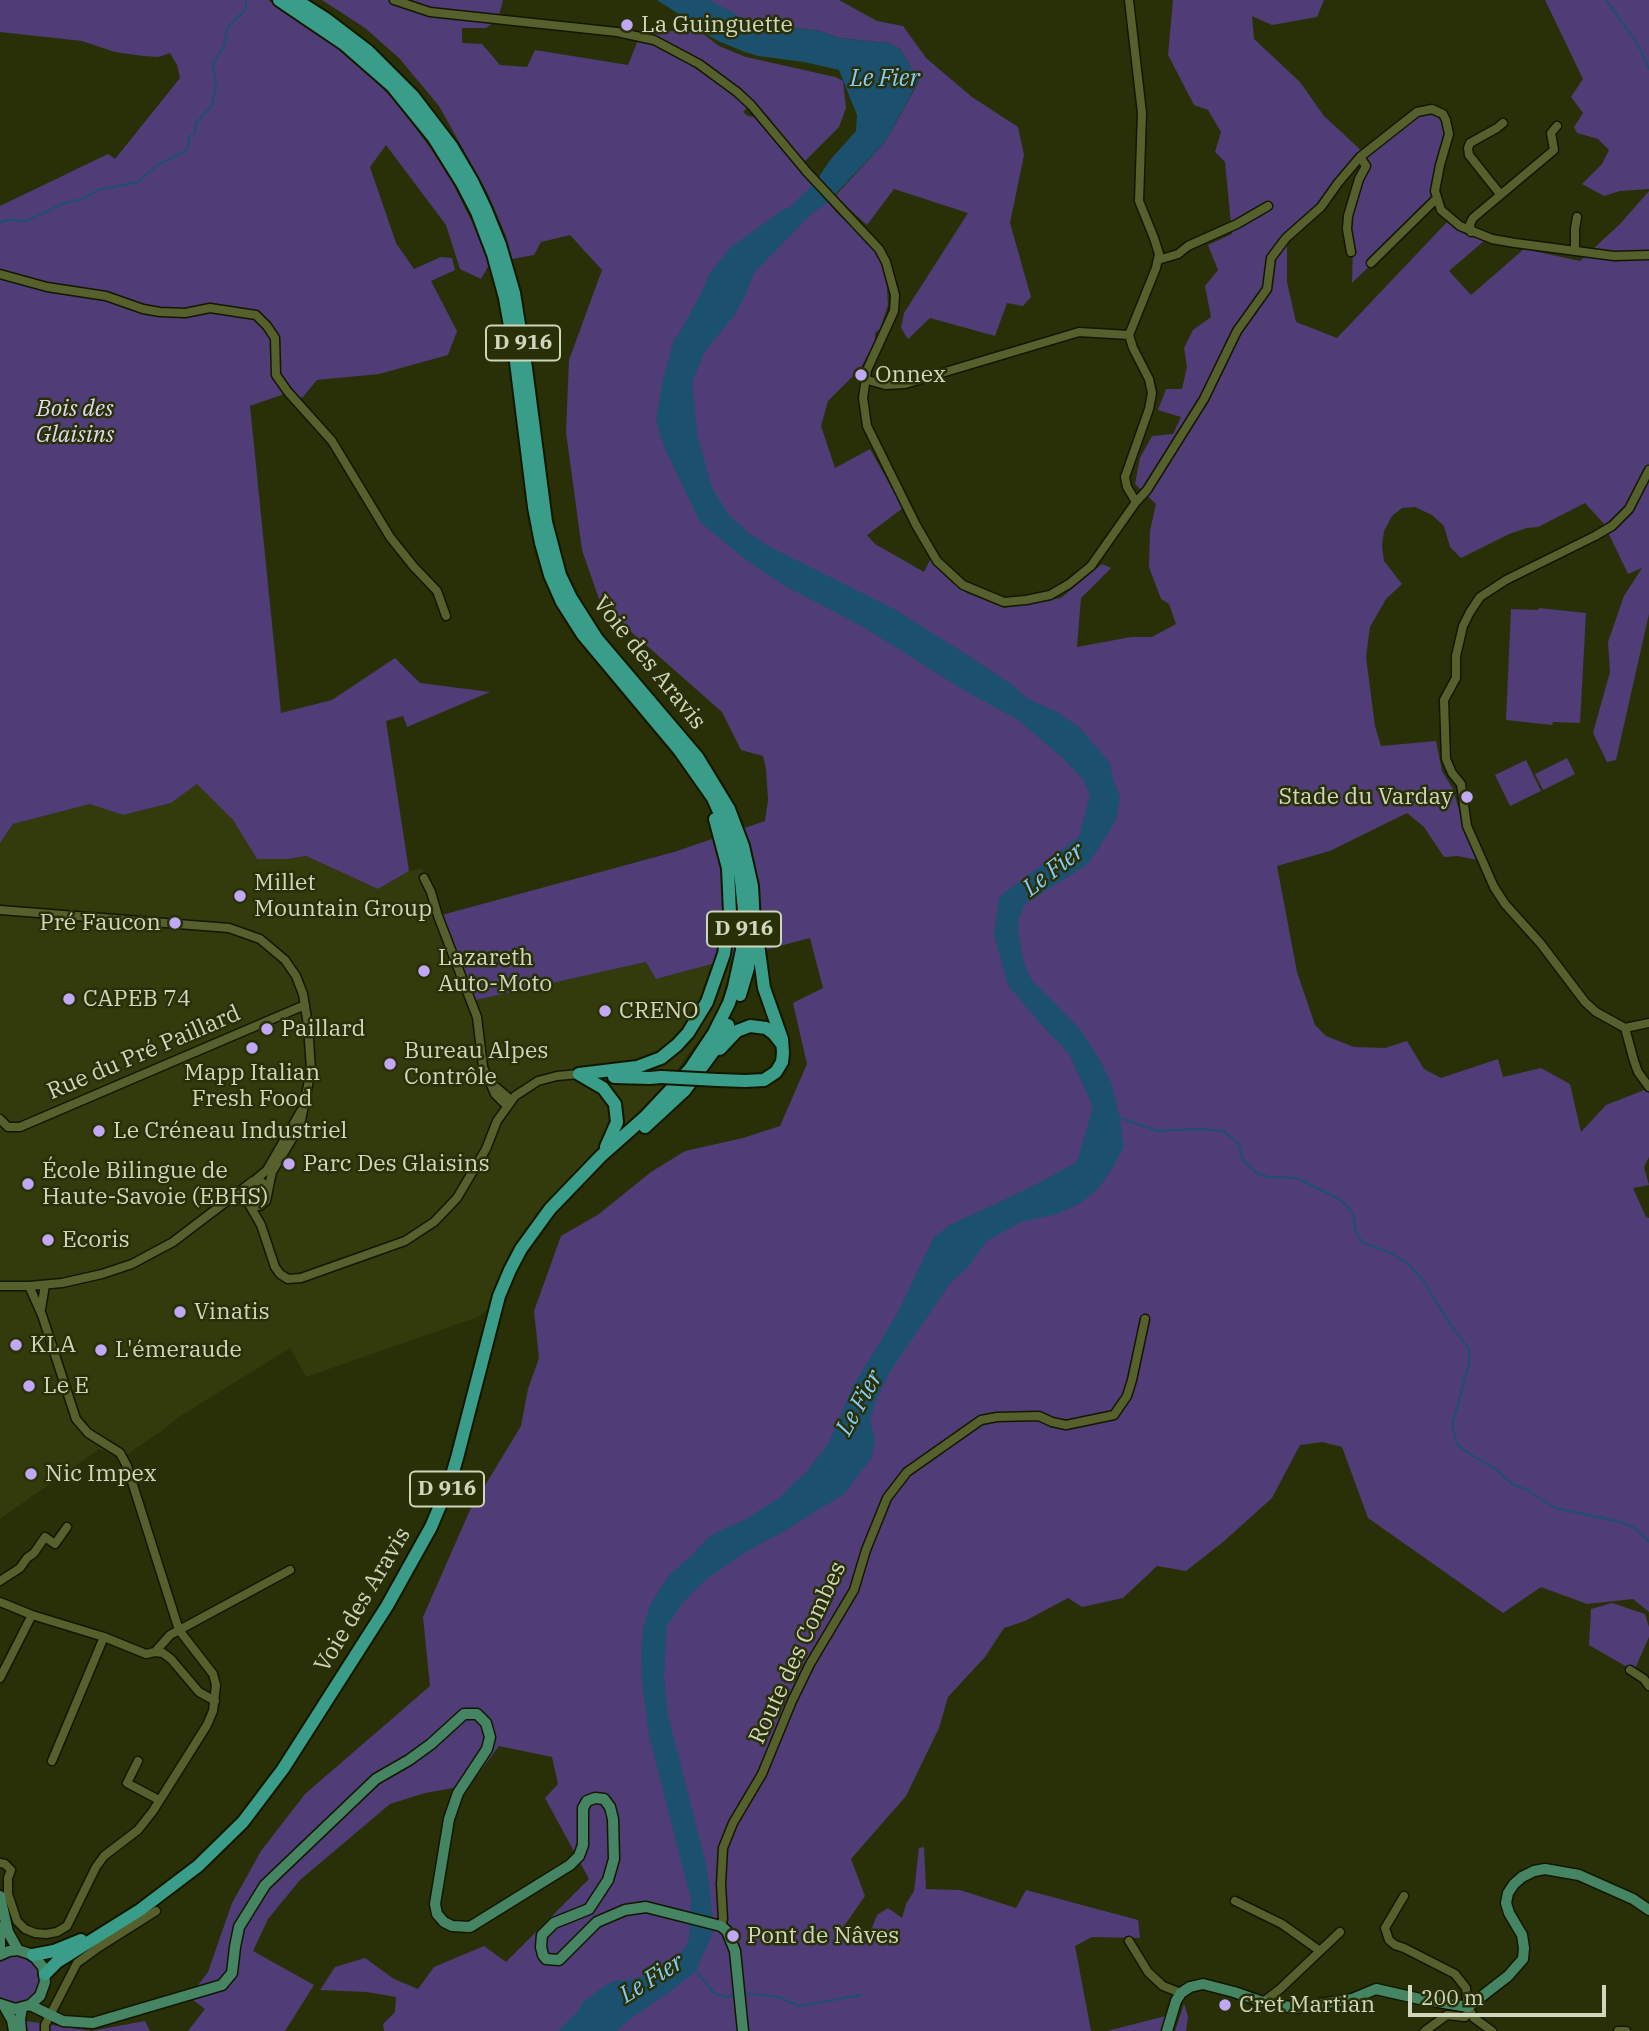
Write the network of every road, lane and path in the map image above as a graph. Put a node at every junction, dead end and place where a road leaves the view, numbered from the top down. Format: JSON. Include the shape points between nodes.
{"nodes":[{"id":1,"x":279,"y":0,"type":"edge"},
{"id":2,"x":296,"y":0,"type":"edge"},
{"id":3,"x":394,"y":0,"type":"edge"},
{"id":4,"x":1129,"y":0,"type":"edge"},
{"id":5,"x":1503,"y":122,"type":"dead end"},
{"id":6,"x":1557,"y":126,"type":"dead end"},
{"id":7,"x":1360,"y":157,"type":"junction"},
{"id":8,"x":1500,"y":194,"type":"junction"},
{"id":9,"x":1436,"y":199,"type":"junction"},
{"id":10,"x":1268,"y":206,"type":"dead end"},
{"id":11,"x":1577,"y":217,"type":"dead end"},
{"id":12,"x":1471,"y":232,"type":"junction"},
{"id":13,"x":1575,"y":250,"type":"junction"},
{"id":14,"x":1351,"y":252,"type":"dead end"},
{"id":15,"x":1649,"y":255,"type":"edge"},
{"id":16,"x":1158,"y":260,"type":"junction"},
{"id":17,"x":1371,"y":263,"type":"dead end"},
{"id":18,"x":0,"y":274,"type":"edge"},
{"id":19,"x":1129,"y":335,"type":"junction"},
{"id":20,"x":864,"y":379,"type":"junction"},
{"id":21,"x":1649,"y":470,"type":"edge"},
{"id":22,"x":1136,"y":502,"type":"junction"},
{"id":23,"x":446,"y":616,"type":"dead end"},
{"id":24,"x":686,"y":758,"type":"junction"},
{"id":25,"x":424,"y":878,"type":"dead end"},
{"id":26,"x":753,"y":901,"type":"junction"},
{"id":27,"x":0,"y":910,"type":"edge"},
{"id":28,"x":305,"y":1005,"type":"junction"},
{"id":29,"x":1649,"y":1023,"type":"edge"},
{"id":30,"x":1625,"y":1028,"type":"junction"},
{"id":31,"x":783,"y":1046,"type":"junction"},
{"id":32,"x":644,"y":1066,"type":"junction"},
{"id":33,"x":579,"y":1074,"type":"junction"},
{"id":34,"x":662,"y":1077,"type":"junction"},
{"id":35,"x":694,"y":1078,"type":"junction"},
{"id":36,"x":1649,"y":1087,"type":"edge"},
{"id":37,"x":509,"y":1103,"type":"junction"},
{"id":38,"x":304,"y":1105,"type":"junction"},
{"id":39,"x":0,"y":1119,"type":"edge"},
{"id":40,"x":601,"y":1156,"type":"junction"},
{"id":41,"x":254,"y":1181,"type":"junction"},
{"id":42,"x":244,"y":1188,"type":"junction"},
{"id":43,"x":268,"y":1189,"type":"junction"},
{"id":44,"x":569,"y":1189,"type":"junction"},
{"id":45,"x":227,"y":1201,"type":"junction"},
{"id":46,"x":248,"y":1203,"type":"junction"},
{"id":47,"x":264,"y":1204,"type":"junction"},
{"id":48,"x":261,"y":1225,"type":"junction"},
{"id":49,"x":45,"y":1285,"type":"junction"},
{"id":50,"x":0,"y":1286,"type":"edge"},
{"id":51,"x":29,"y":1286,"type":"junction"},
{"id":52,"x":42,"y":1315,"type":"junction"},
{"id":53,"x":1145,"y":1319,"type":"dead end"},
{"id":54,"x":68,"y":1527,"type":"dead end"},
{"id":55,"x":290,"y":1570,"type":"dead end"},
{"id":56,"x":0,"y":1581,"type":"edge"},
{"id":57,"x":0,"y":1602,"type":"edge"},
{"id":58,"x":32,"y":1615,"type":"junction"},
{"id":59,"x":179,"y":1630,"type":"junction"},
{"id":60,"x":104,"y":1637,"type":"junction"},
{"id":61,"x":155,"y":1652,"type":"junction"},
{"id":62,"x":1630,"y":1670,"type":"dead end"},
{"id":63,"x":0,"y":1678,"type":"edge"},
{"id":64,"x":1649,"y":1686,"type":"edge"},
{"id":65,"x":215,"y":1701,"type":"junction"},
{"id":66,"x":52,"y":1761,"type":"dead end"},
{"id":67,"x":138,"y":1761,"type":"dead end"},
{"id":68,"x":159,"y":1800,"type":"junction"},
{"id":69,"x":0,"y":1863,"type":"edge"},
{"id":70,"x":0,"y":1896,"type":"edge"},
{"id":71,"x":1404,"y":1896,"type":"dead end"},
{"id":72,"x":1235,"y":1902,"type":"dead end"},
{"id":73,"x":1649,"y":1910,"type":"edge"},
{"id":74,"x":156,"y":1911,"type":"dead end"},
{"id":75,"x":721,"y":1926,"type":"junction"},
{"id":76,"x":0,"y":1927,"type":"edge"},
{"id":77,"x":107,"y":1929,"type":"junction"},
{"id":78,"x":1340,"y":1932,"type":"dead end"},
{"id":79,"x":1129,"y":1941,"type":"dead end"},
{"id":80,"x":18,"y":1950,"type":"junction"},
{"id":81,"x":1320,"y":1951,"type":"junction"},
{"id":82,"x":0,"y":1954,"type":"edge"},
{"id":83,"x":33,"y":1955,"type":"junction"},
{"id":84,"x":45,"y":1975,"type":"junction"},
{"id":85,"x":1181,"y":1993,"type":"junction"},
{"id":86,"x":40,"y":1996,"type":"junction"},
{"id":87,"x":1263,"y":2002,"type":"junction"},
{"id":88,"x":2,"y":2005,"type":"edge"},
{"id":89,"x":26,"y":2007,"type":"junction"},
{"id":90,"x":1468,"y":2007,"type":"junction"},
{"id":91,"x":51,"y":2016,"type":"junction"},
{"id":92,"x":14,"y":2031,"type":"edge"},
{"id":93,"x":21,"y":2031,"type":"edge"},
{"id":94,"x":45,"y":2031,"type":"edge"},
{"id":95,"x":743,"y":2031,"type":"edge"},
{"id":96,"x":1167,"y":2031,"type":"edge"},
{"id":97,"x":1425,"y":2031,"type":"edge"},
{"id":98,"x":1492,"y":2031,"type":"edge"},
{"id":99,"x":1618,"y":2031,"type":"edge"},
{"id":100,"x":1626,"y":2031,"type":"edge"}],
"edges":[{"from":1,"to":24,"type":"highway","name":"Voie des Aravis","number":"D 916","via":[[344,44],[392,86],[434,138],[462,184],[489,242],[505,298],[534,507],[551,575],[583,635]]},
{"from":2,"to":26,"type":"highway","name":"Voie des Aravis","number":"D 916","via":[[348,35],[397,78],[438,128],[475,187],[514,293],[546,522],[560,575],[597,639],[717,786],[743,846]]},
{"from":3,"to":20,"type":"street","via":[[430,12],[654,40],[699,64],[737,92],[886,262],[895,295],[894,311]]},
{"from":4,"to":16,"type":"street","via":[[1142,113],[1139,201]]},
{"from":5,"to":8,"type":"street","via":[[1468,148]]},
{"from":6,"to":8,"type":"street","via":[[1551,133],[1554,150]]},
{"from":7,"to":9,"type":"street","via":[[1416,112],[1438,111],[1449,134]]},
{"from":7,"to":14,"type":"street","via":[[1366,166],[1347,219]]},
{"from":7,"to":22,"type":"street","via":[[1321,208],[1286,238],[1271,258],[1267,289],[1237,331],[1173,451]]},
{"from":8,"to":12,"type":"street","via":[[1473,218]]},
{"from":9,"to":12,"type":"street","via":[[1449,219]]},
{"from":9,"to":17,"type":"street"},
{"from":10,"to":16,"type":"street"},
{"from":11,"to":13,"type":"street"},
{"from":12,"to":13,"type":"street"},
{"from":13,"to":15,"type":"street"},
{"from":16,"to":19,"type":"street"},
{"from":18,"to":23,"type":"street","via":[[106,296],[160,313],[210,308],[256,315],[275,338],[276,375],[331,441],[390,537],[437,591]]},
{"from":19,"to":20,"type":"street","via":[[1079,332],[905,384]]},
{"from":19,"to":22,"type":"street","via":[[1152,393],[1125,477]]},
{"from":20,"to":22,"type":"street","via":[[867,426],[916,526],[937,561],[972,589],[1004,602],[1050,594],[1069,584],[1091,566]]},
{"from":21,"to":30,"type":"street","via":[[1629,509],[1612,526],[1480,597],[1463,626],[1456,678],[1444,700],[1446,759],[1461,785],[1467,826],[1494,887],[1586,1002]]},
{"from":24,"to":32,"type":"highway","via":[[712,811],[724,849],[730,889],[728,931],[716,980],[695,1023],[672,1049]]},
{"from":24,"to":40,"type":"highway","name":"Voie des Aravis","number":"D 916","via":[[713,798],[736,854],[744,910],[739,967],[721,1020],[691,1069]]},
{"from":25,"to":37,"type":"street","via":[[477,1017],[483,1068],[495,1094]]},
{"from":26,"to":31,"type":"highway","via":[[764,988]]},
{"from":26,"to":35,"type":"highway","name":"Voie des Aravis","number":"D 916","via":[[753,938],[744,982],[722,1037]]},
{"from":27,"to":28,"type":"street","via":[[237,929],[260,939],[285,960],[299,982]]},
{"from":28,"to":38,"type":"street","via":[[311,1070]]},
{"from":28,"to":39,"type":"street","name":"Rue du Pré Paillard","via":[[20,1128],[8,1127]]},
{"from":29,"to":30,"type":"street"},
{"from":30,"to":36,"type":"street","via":[[1638,1072]]},
{"from":31,"to":34,"type":"highway","bridge":true,"via":[[782,1062],[767,1078]]},
{"from":31,"to":35,"type":"highway","via":[[766,1028],[744,1027]]},
{"from":32,"to":33,"type":"highway"},
{"from":32,"to":34,"type":"highway"},
{"from":33,"to":34,"type":"highway"},
{"from":33,"to":37,"type":"street","via":[[538,1081]]},
{"from":33,"to":40,"type":"highway","via":[[606,1090],[617,1108],[617,1126]]},
{"from":35,"to":44,"type":"highway","name":"Voie des Aravis","number":"D 916","via":[[670,1105]]},
{"from":37,"to":48,"type":"street","via":[[457,1198],[434,1222],[405,1241],[292,1279],[278,1271]]},
{"from":38,"to":41,"type":"street","via":[[267,1170]]},
{"from":38,"to":43,"type":"street","via":[[300,1126],[272,1172]]},
{"from":40,"to":44,"type":"highway","name":"Voie des Aravis","number":"D 916"},
{"from":41,"to":42,"type":"street"},
{"from":41,"to":43,"type":"street"},
{"from":42,"to":45,"type":"street"},
{"from":42,"to":46,"type":"street"},
{"from":43,"to":47,"type":"street"},
{"from":44,"to":77,"type":"highway","name":"Voie des Aravis","number":"D 916","via":[[541,1219],[510,1270],[491,1324],[450,1482],[422,1545],[387,1606],[283,1769],[243,1822],[183,1878]]},
{"from":45,"to":46,"type":"street"},
{"from":45,"to":49,"type":"street","via":[[199,1225],[132,1264],[102,1275]]},
{"from":46,"to":47,"type":"street"},
{"from":46,"to":48,"type":"street"},
{"from":47,"to":48,"type":"street"},
{"from":49,"to":51,"type":"street"},
{"from":49,"to":52,"type":"street"},
{"from":50,"to":51,"type":"street"},
{"from":51,"to":52,"type":"street"},
{"from":52,"to":59,"type":"street","via":[[78,1423],[120,1453],[130,1471]]},
{"from":53,"to":75,"type":"street","name":"Route des Combes","via":[[1127,1396],[1114,1415],[1066,1424],[1039,1416],[981,1420],[907,1472],[887,1498],[854,1590],[810,1664],[762,1774],[733,1823],[723,1849]]},
{"from":54,"to":56,"type":"street","via":[[55,1544],[46,1537],[20,1568]]},
{"from":55,"to":59,"type":"street"},
{"from":57,"to":58,"type":"street"},
{"from":58,"to":60,"type":"street"},
{"from":58,"to":63,"type":"street"},
{"from":59,"to":61,"type":"street"},
{"from":59,"to":65,"type":"street","via":[[213,1674]]},
{"from":60,"to":61,"type":"street","via":[[146,1654]]},
{"from":60,"to":66,"type":"street"},
{"from":61,"to":65,"type":"street","via":[[171,1659],[200,1692]]},
{"from":62,"to":64,"type":"street"},
{"from":65,"to":68,"type":"street","via":[[207,1725]]},
{"from":67,"to":68,"type":"street","via":[[127,1783]]},
{"from":68,"to":69,"type":"street","via":[[138,1830],[104,1856],[66,1926],[57,1932],[35,1933],[16,1921],[8,1895],[10,1870]]},
{"from":70,"to":80,"type":"main road","via":[[8,1932]]},
{"from":71,"to":90,"type":"street","via":[[1385,1928],[1389,1940],[1455,1974],[1466,1988]]},
{"from":72,"to":81,"type":"street","via":[[1282,1924]]},
{"from":73,"to":90,"type":"main road","via":[[1579,1875],[1545,1869],[1522,1877],[1508,1893],[1506,1903],[1522,1935],[1523,1959]]},
{"from":74,"to":91,"type":"street","via":[[77,1963]]},
{"from":75,"to":91,"type":"main road","via":[[646,1907],[625,1910],[597,1922],[559,1960],[543,1955],[542,1935],[554,1923],[589,1909],[608,1880],[614,1859],[613,1819],[606,1802],[595,1798],[583,1808],[583,1845],[570,1865],[470,1927],[444,1922],[435,1904],[449,1819],[458,1793],[490,1737],[477,1714],[464,1714],[431,1744],[376,1779],[265,1885],[239,1927],[232,1973],[222,1985],[93,2023]]},
{"from":75,"to":95,"type":"main road","via":[[735,1951]]},
{"from":76,"to":82,"type":"main road"},
{"from":77,"to":83,"type":"highway","name":"Voie des Aravis","number":"D 916"},
{"from":77,"to":84,"type":"highway","name":"Voie des Aravis","number":"D 916"},
{"from":78,"to":81,"type":"street"},
{"from":79,"to":85,"type":"street","via":[[1148,1972],[1163,1986]]},
{"from":80,"to":82,"type":"main road"},
{"from":80,"to":83,"type":"main road"},
{"from":81,"to":87,"type":"street"},
{"from":83,"to":84,"type":"main road"},
{"from":84,"to":86,"type":"main road"},
{"from":85,"to":87,"type":"main road","via":[[1203,1984]]},
{"from":85,"to":96,"type":"main road"},
{"from":86,"to":89,"type":"main road"},
{"from":86,"to":91,"type":"main road"},
{"from":87,"to":90,"type":"main road","via":[[1295,2008],[1352,1999],[1376,1989]]},
{"from":88,"to":89,"type":"main road"},
{"from":88,"to":92,"type":"main road"},
{"from":89,"to":91,"type":"main road"},
{"from":89,"to":93,"type":"main road"},
{"from":90,"to":97,"type":"street","via":[[1465,2017],[1447,2015]]},
{"from":90,"to":98,"type":"street","via":[[1474,2018]]},
{"from":91,"to":94,"type":"street"},
{"from":99,"to":100,"type":"street"}]}
